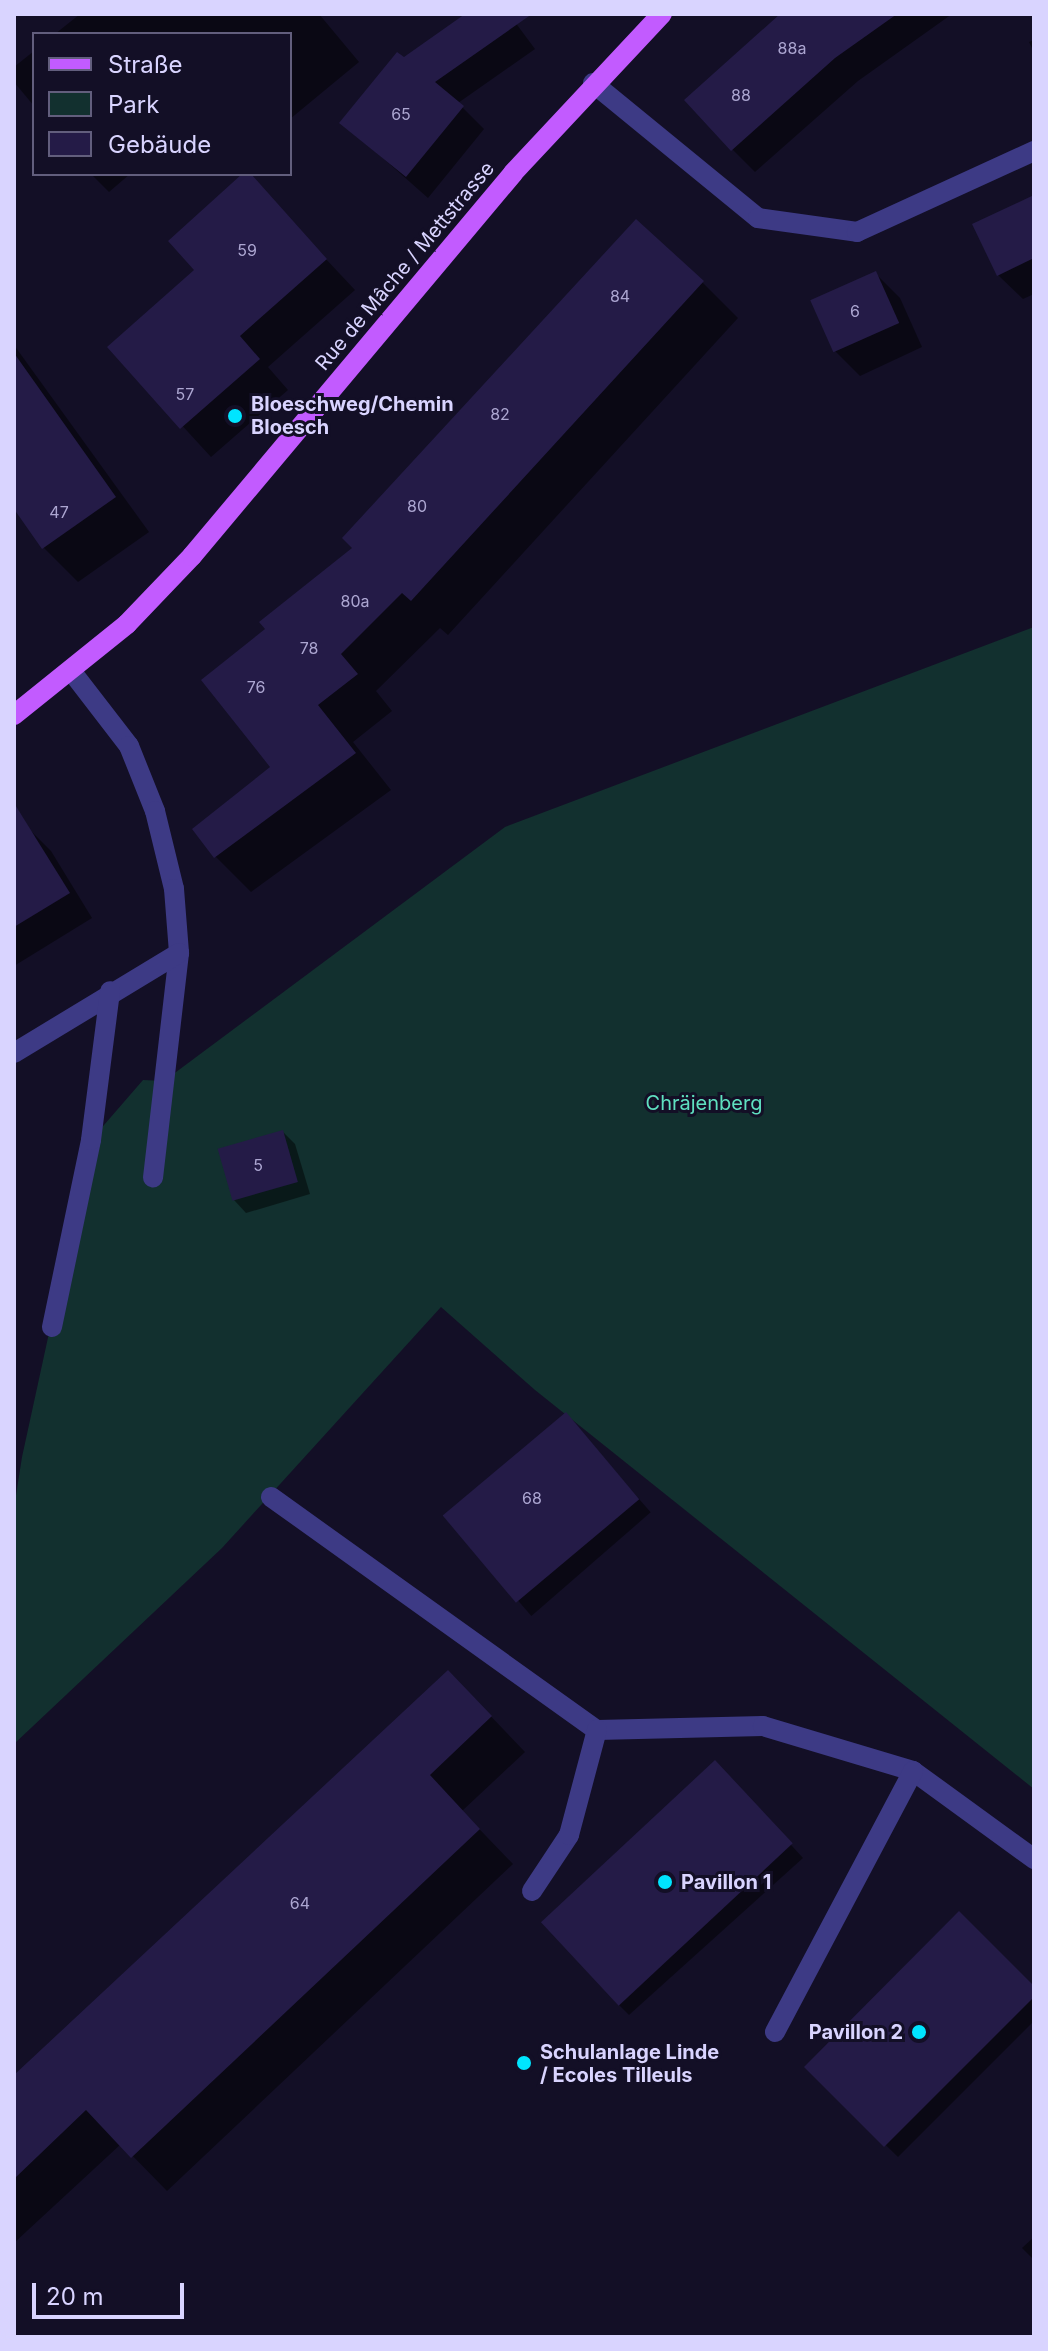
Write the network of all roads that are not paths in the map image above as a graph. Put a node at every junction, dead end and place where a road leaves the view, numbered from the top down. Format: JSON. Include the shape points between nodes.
{"nodes":[{"id":1,"x":662,"y":14,"type":"edge"},
{"id":2,"x":593,"y":83,"type":"junction"},
{"id":3,"x":1034,"y":151,"type":"edge"},
{"id":4,"x":72,"y":672,"type":"junction"},
{"id":5,"x":14,"y":715,"type":"edge"},
{"id":6,"x":179,"y":953,"type":"junction"},
{"id":7,"x":110,"y":991,"type":"junction"},
{"id":8,"x":14,"y":1041,"type":"edge"},
{"id":9,"x":14,"y":1053,"type":"edge"},
{"id":10,"x":153,"y":1177,"type":"dead end"},
{"id":11,"x":52,"y":1327,"type":"dead end"},
{"id":12,"x":271,"y":1497,"type":"dead end"},
{"id":13,"x":597,"y":1730,"type":"junction"},
{"id":14,"x":913,"y":1771,"type":"junction"},
{"id":15,"x":1034,"y":1859,"type":"edge"},
{"id":16,"x":532,"y":1891,"type":"dead end"},
{"id":17,"x":775,"y":2032,"type":"dead end"}],
"edges":[{"from":1,"to":2,"type":"main road","name":"Rue de Mâche / Mettstrasse"},
{"from":2,"to":3,"type":"street","via":[[758,218],[857,232]]},
{"from":2,"to":4,"type":"main road","name":"Rue de Mâche / Mettstrasse","via":[[198,549]]},
{"from":4,"to":5,"type":"main road","name":"Rue de Mâche / Mettstrasse"},
{"from":4,"to":6,"type":"street","via":[[129,746],[155,811],[174,889]]},
{"from":6,"to":7,"type":"street"},
{"from":6,"to":10,"type":"street"},
{"from":7,"to":8,"type":"street"},
{"from":7,"to":9,"type":"street"},
{"from":7,"to":11,"type":"street","via":[[91,1140]]},
{"from":12,"to":13,"type":"street"},
{"from":13,"to":14,"type":"street","via":[[763,1726]]},
{"from":13,"to":16,"type":"street","via":[[569,1835]]},
{"from":14,"to":15,"type":"street"},
{"from":14,"to":17,"type":"street"}]}
